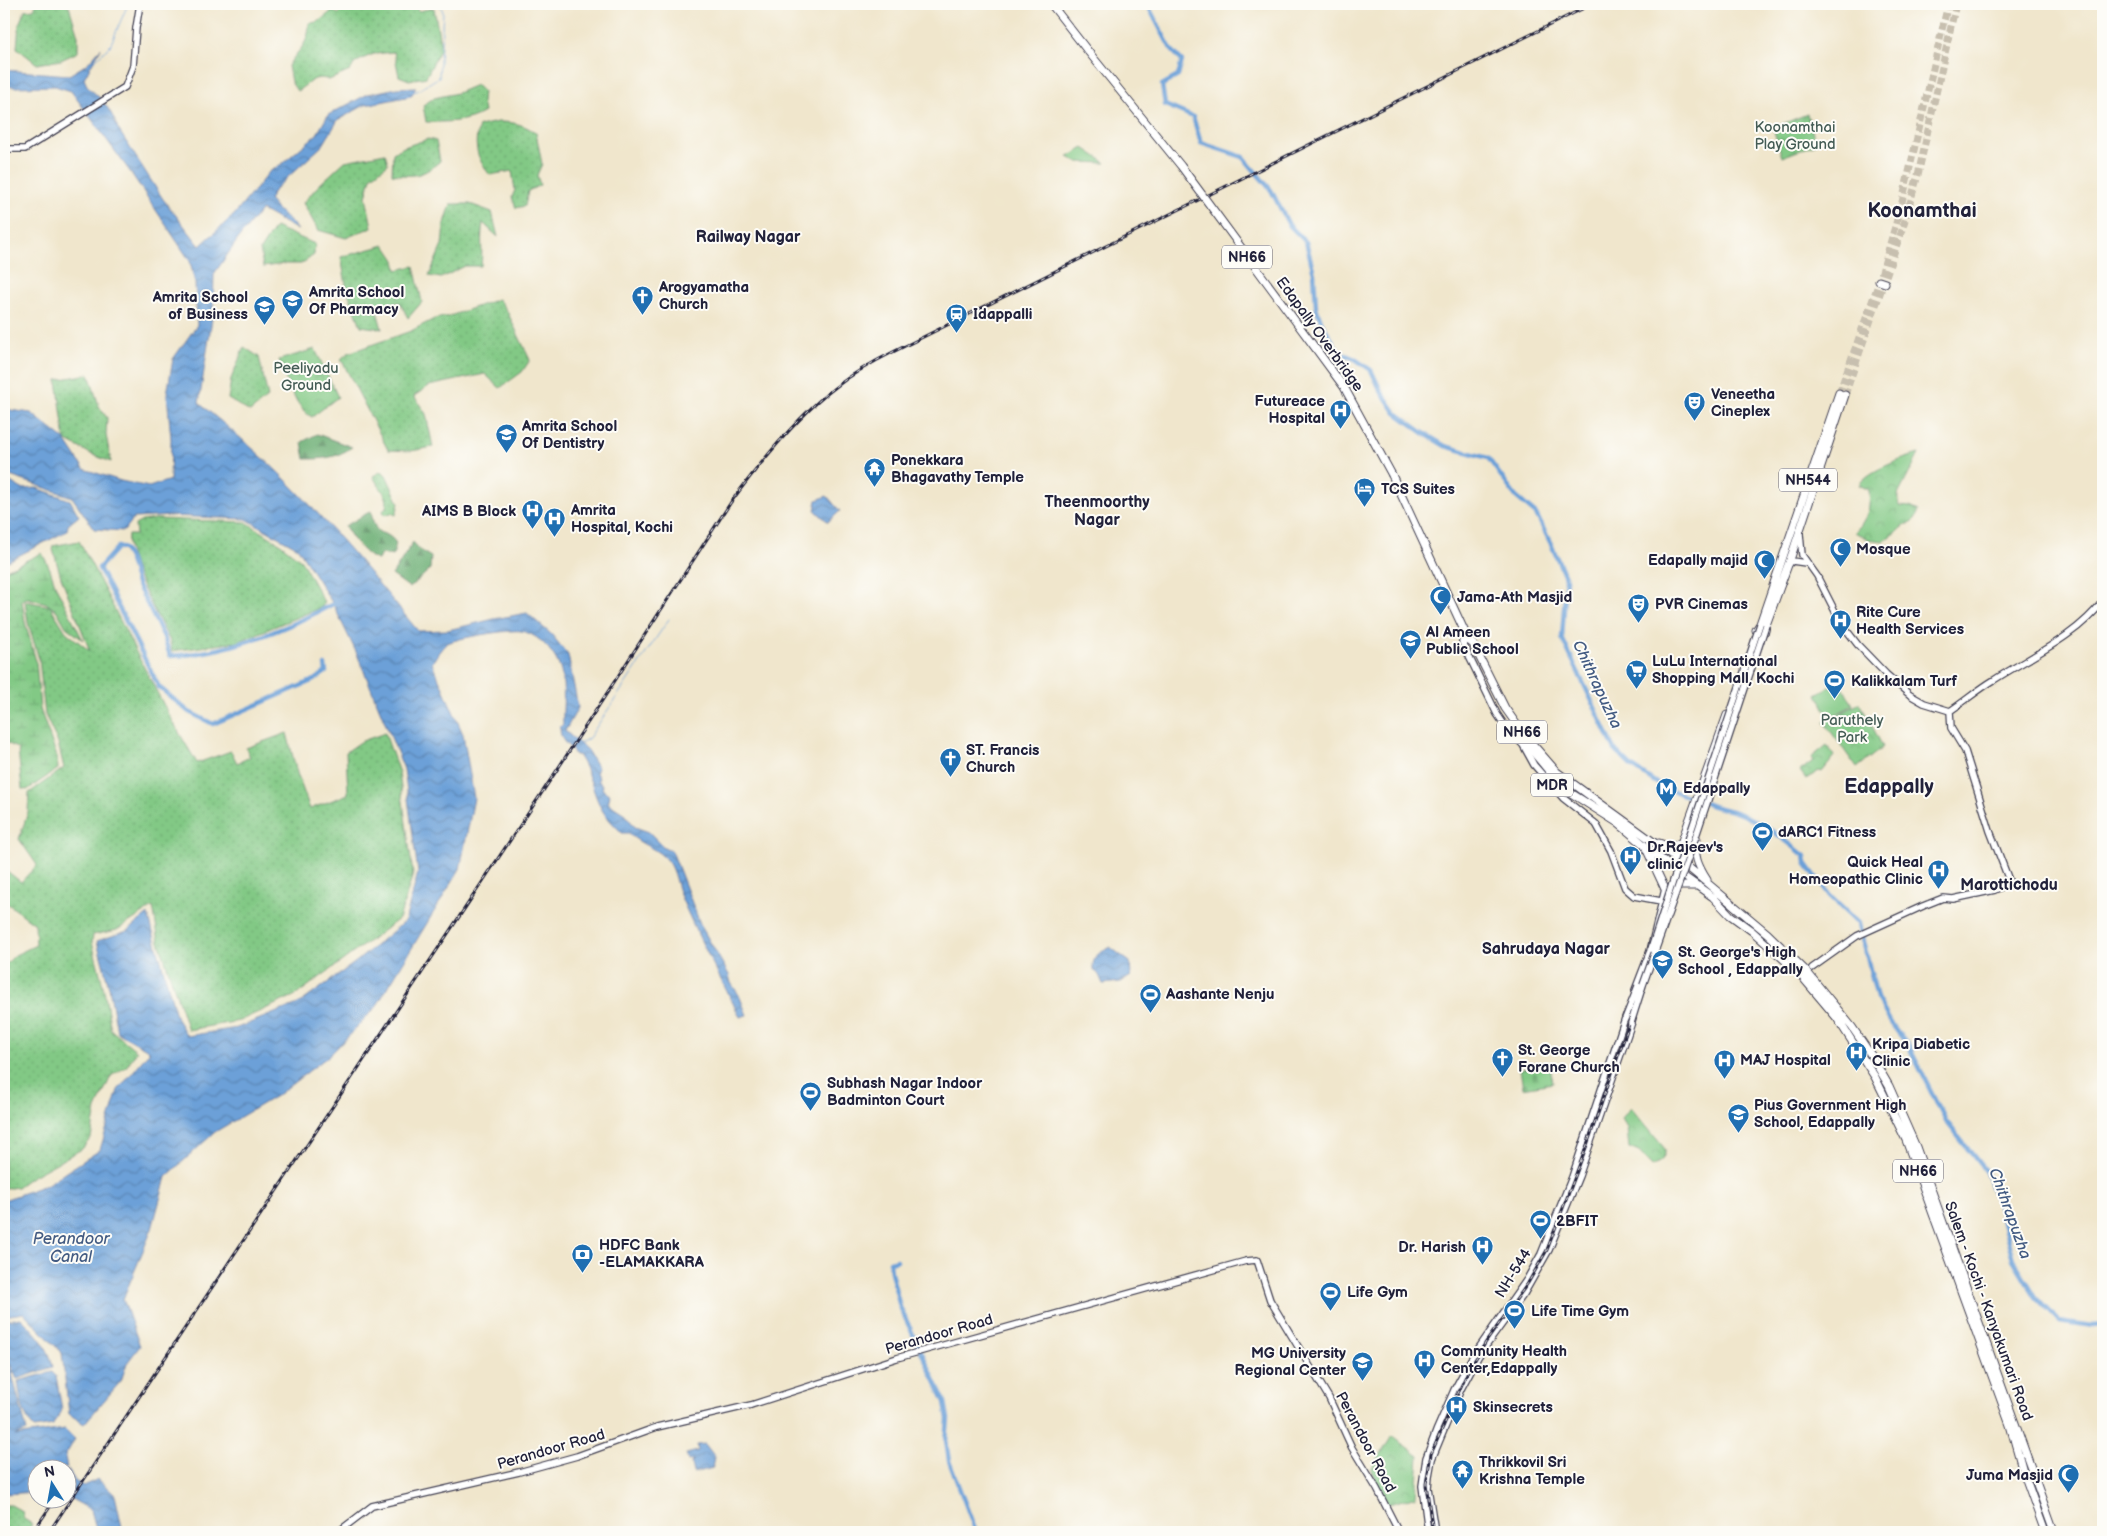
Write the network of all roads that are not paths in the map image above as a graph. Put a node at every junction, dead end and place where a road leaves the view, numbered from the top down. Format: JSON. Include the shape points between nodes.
{"nodes":[{"id":1,"x":140,"y":4,"type":"edge"},
{"id":2,"x":1051,"y":4,"type":"edge"},
{"id":3,"x":4,"y":149,"type":"edge"},
{"id":4,"x":1801,"y":524,"type":"junction"},
{"id":5,"x":1806,"y":563,"type":"junction"},
{"id":6,"x":1788,"y":566,"type":"junction"},
{"id":7,"x":2103,"y":601,"type":"edge"},
{"id":8,"x":1763,"y":624,"type":"junction"},
{"id":9,"x":1466,"y":642,"type":"junction"},
{"id":10,"x":1950,"y":711,"type":"junction"},
{"id":11,"x":1524,"y":744,"type":"junction"},
{"id":12,"x":1698,"y":836,"type":"junction"},
{"id":13,"x":1645,"y":840,"type":"junction"},
{"id":14,"x":1683,"y":842,"type":"junction"},
{"id":15,"x":1675,"y":858,"type":"junction"},
{"id":16,"x":1688,"y":867,"type":"junction"},
{"id":17,"x":1672,"y":868,"type":"junction"},
{"id":18,"x":1685,"y":876,"type":"junction"},
{"id":19,"x":1681,"y":886,"type":"junction"},
{"id":20,"x":1698,"y":886,"type":"junction"},
{"id":21,"x":1712,"y":888,"type":"junction"},
{"id":22,"x":1665,"y":889,"type":"joint"},
{"id":23,"x":1661,"y":901,"type":"junction"},
{"id":24,"x":1812,"y":968,"type":"dead end"},
{"id":25,"x":1628,"y":1021,"type":"junction"},
{"id":26,"x":1610,"y":1062,"type":"junction"},
{"id":27,"x":1617,"y":1064,"type":"junction"},
{"id":28,"x":1593,"y":1125,"type":"junction"},
{"id":29,"x":1925,"y":1182,"type":"junction"},
{"id":30,"x":1493,"y":1332,"type":"junction"},
{"id":31,"x":338,"y":1532,"type":"edge"},
{"id":32,"x":1399,"y":1532,"type":"edge"},
{"id":33,"x":1428,"y":1532,"type":"edge"},
{"id":34,"x":1435,"y":1532,"type":"edge"},
{"id":35,"x":2045,"y":1532,"type":"edge"},
{"id":36,"x":2054,"y":1532,"type":"edge"}],
"edges":[{"from":1,"to":3,"type":"main road","via":[[130,78],[125,87],[25,149]]},
{"from":2,"to":9,"type":"highway","name":"Edapally Overbridge","number":"NH66","bridge":true,"via":[[1181,166],[1344,387],[1392,475]]},
{"from":4,"to":5,"type":"main road","via":[[1801,549]]},
{"from":4,"to":6,"type":"highway","number":"NH544"},
{"from":4,"to":8,"type":"highway","number":"NH544","via":[[1842,394]]},
{"from":5,"to":6,"type":"main road","via":[[1792,561]]},
{"from":5,"to":10,"type":"main road","via":[[1817,576],[1841,622],[1890,678],[1916,699]]},
{"from":6,"to":8,"type":"highway","number":"NH544"},
{"from":7,"to":10,"type":"main road","via":[[2066,635],[1994,679]]},
{"from":8,"to":12,"type":"highway","number":"NH544","bridge":true,"via":[[1765,632]]},
{"from":8,"to":14,"type":"highway","number":"NH544","via":[[1757,628]]},
{"from":8,"to":25,"type":"main road","bridge":true,"via":[[1696,836]]},
{"from":9,"to":11,"type":"highway","number":"NH66"},
{"from":9,"to":13,"type":"highway","number":"NH66","via":[[1473,644],[1505,708],[1557,772]]},
{"from":10,"to":24,"type":"main road","via":[[1950,728],[1965,751],[2010,883],[1995,890],[1943,898],[1882,924],[1857,936]]},
{"from":11,"to":13,"type":"highway","number":"NH66","via":[[1564,788]]},
{"from":11,"to":23,"type":"main road","number":"MDR","via":[[1543,777],[1596,824],[1607,841],[1628,892],[1642,899]]},
{"from":12,"to":16,"type":"highway","number":"NH544"},
{"from":12,"to":21,"type":"highway","via":[[1695,847],[1697,862]]},
{"from":13,"to":14,"type":"highway","via":[[1670,847]]},
{"from":13,"to":15,"type":"highway","number":"NH66"},
{"from":13,"to":17,"type":"highway","number":"NH66"},
{"from":13,"to":22,"type":"highway"},
{"from":14,"to":15,"type":"highway","number":"NH544"},
{"from":15,"to":16,"type":"highway","name":"Salem - Kochi - Kanyakumari Road","number":"NH66"},
{"from":15,"to":17,"type":"highway","number":"NH544"},
{"from":16,"to":18,"type":"highway","number":"NH544"},
{"from":16,"to":21,"type":"highway","name":"Salem - Kochi - Kanyakumari Road","number":"NH66"},
{"from":17,"to":18,"type":"highway","name":"Salem - Kochi - Kanyakumari Road","number":"NH66"},
{"from":18,"to":19,"type":"main road"},
{"from":18,"to":20,"type":"highway","name":"Salem - Kochi - Kanyakumari Road","number":"NH66"},
{"from":19,"to":20,"type":"highway"},
{"from":19,"to":25,"type":"main road"},
{"from":20,"to":29,"type":"highway","name":"Salem - Kochi - Kanyakumari Road","number":"NH66","via":[[1799,973],[1819,995],[1875,1076]]},
{"from":21,"to":29,"type":"highway","name":"Salem - Kochi - Kanyakumari Road","number":"NH66","via":[[1768,934],[1807,972],[1852,1027],[1889,1086],[1910,1130]]},
{"from":22,"to":23,"type":"main road"},
{"from":23,"to":25,"type":"main road"},
{"from":25,"to":26,"type":"main road","name":"NH-544"},
{"from":25,"to":27,"type":"main road","name":"NH-544"},
{"from":26,"to":27,"type":"main road"},
{"from":26,"to":28,"type":"main road","name":"NH-544"},
{"from":27,"to":28,"type":"main road","name":"NH-544"},
{"from":28,"to":30,"type":"main road","name":"NH-544","via":[[1541,1254]]},
{"from":28,"to":30,"type":"main road","name":"NH-544","via":[[1560,1223],[1538,1271]]},
{"from":29,"to":35,"type":"highway","name":"Salem - Kochi - Kanyakumari Road","number":"NH66","via":[[2010,1425],[2033,1507]]},
{"from":29,"to":36,"type":"highway","name":"Salem - Kochi - Kanyakumari Road","number":"NH66","via":[[1956,1247]]},
{"from":30,"to":33,"type":"main road","name":"NH-544","via":[[1471,1359],[1454,1390],[1426,1458],[1422,1486]]},
{"from":30,"to":34,"type":"main road","name":"NH-544","via":[[1461,1389],[1432,1459],[1428,1488]]},
{"from":31,"to":32,"type":"main road","name":"Perandoor Road","via":[[372,1506],[577,1456],[657,1427],[751,1405],[898,1358],[1257,1260],[1270,1300],[1329,1398],[1352,1448]]}]}
